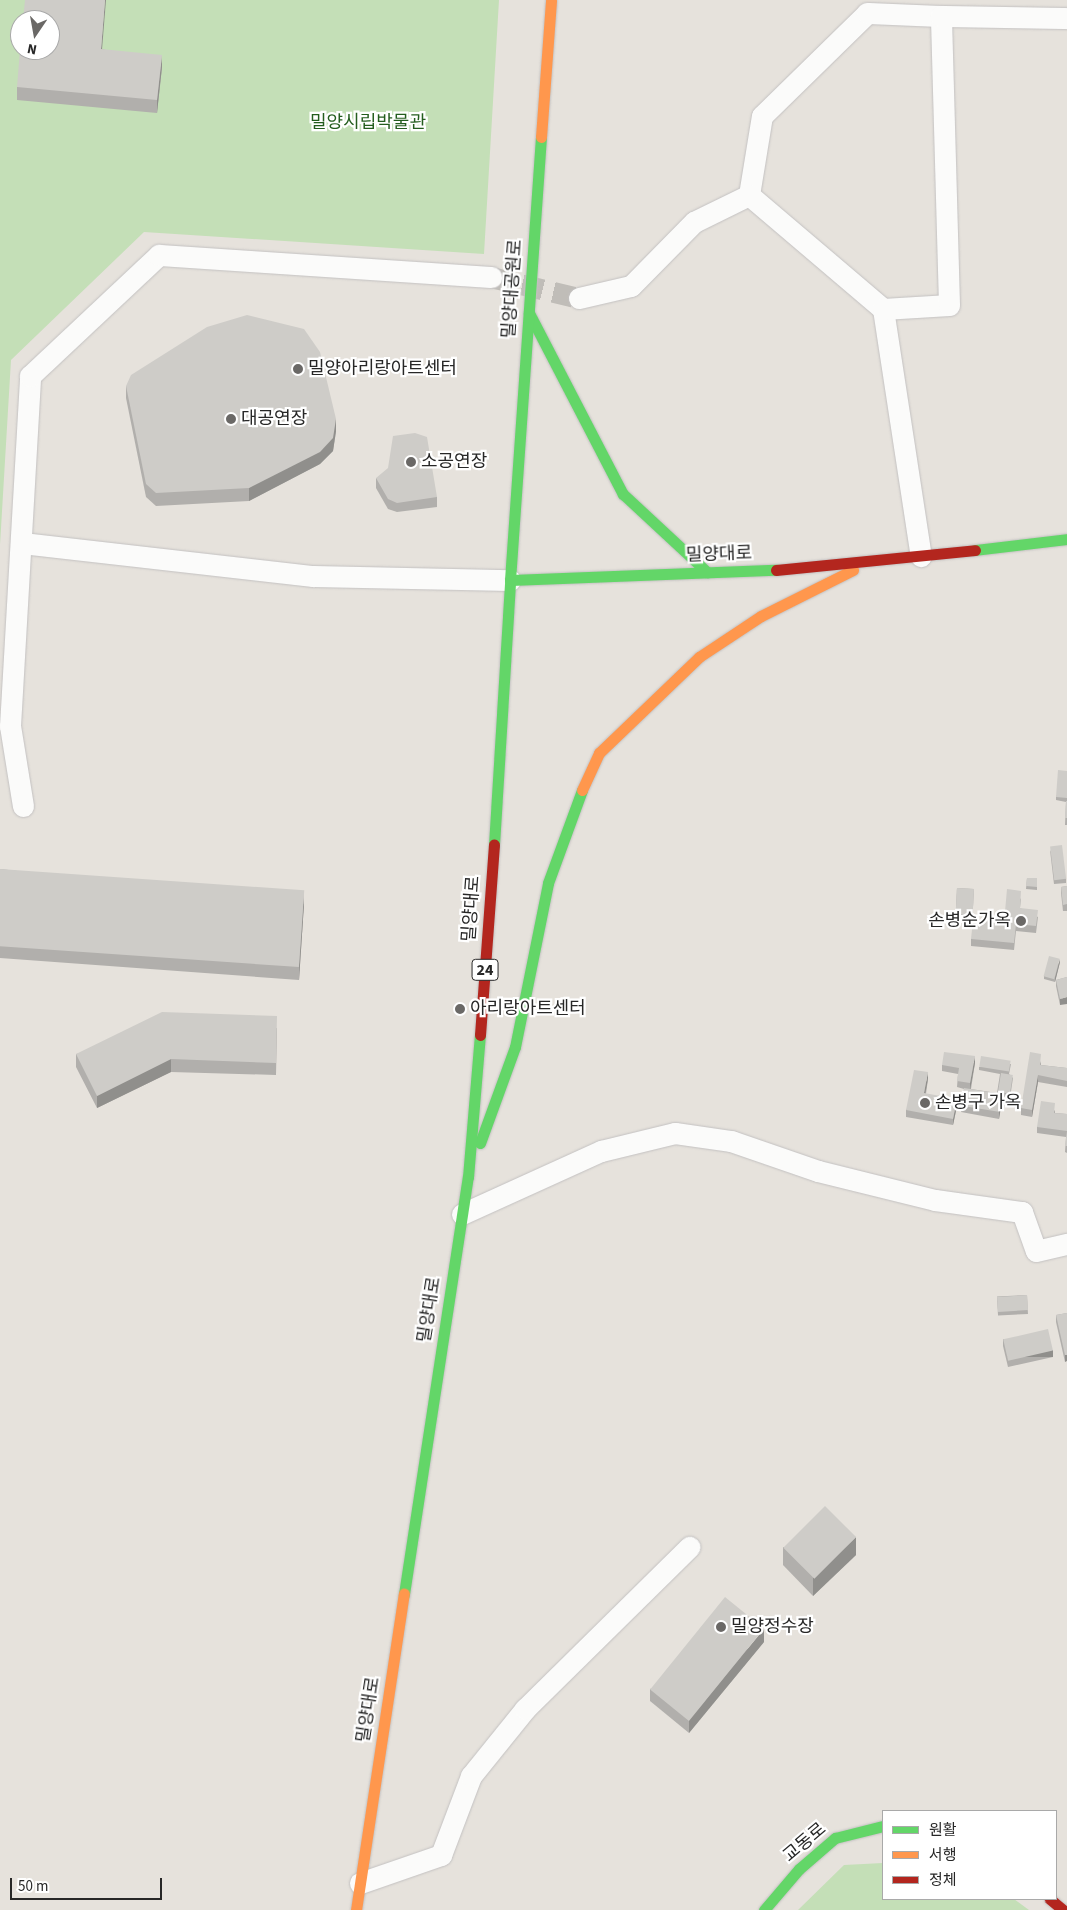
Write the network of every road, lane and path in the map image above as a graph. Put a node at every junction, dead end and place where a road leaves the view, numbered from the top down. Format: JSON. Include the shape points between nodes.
{"nodes":[{"id":1,"x":551,"y":0,"type":"edge"},
{"id":2,"x":941,"y":16,"type":"junction"},
{"id":3,"x":1067,"y":18,"type":"edge"},
{"id":4,"x":749,"y":195,"type":"junction"},
{"id":5,"x":491,"y":277,"type":"tunnel mouth"},
{"id":6,"x":579,"y":298,"type":"tunnel mouth"},
{"id":7,"x":883,"y":309,"type":"junction"},
{"id":8,"x":529,"y":312,"type":"junction"},
{"id":9,"x":1067,"y":539,"type":"edge"},
{"id":10,"x":22,"y":543,"type":"junction"},
{"id":11,"x":921,"y":556,"type":"junction"},
{"id":12,"x":867,"y":562,"type":"junction"},
{"id":13,"x":707,"y":572,"type":"junction"},
{"id":14,"x":510,"y":580,"type":"junction"},
{"id":15,"x":23,"y":806,"type":"dead end"},
{"id":16,"x":468,"y":1177,"type":"junction"},
{"id":17,"x":462,"y":1214,"type":"junction"},
{"id":18,"x":1067,"y":1244,"type":"edge"},
{"id":19,"x":689,"y":1547,"type":"dead end"},
{"id":20,"x":882,"y":1826,"type":"edge"},
{"id":21,"x":360,"y":1883,"type":"junction"},
{"id":22,"x":1051,"y":1900,"type":"edge"},
{"id":23,"x":356,"y":1910,"type":"edge"},
{"id":24,"x":764,"y":1910,"type":"edge"},
{"id":25,"x":1063,"y":1910,"type":"edge"}],
"edges":[{"from":1,"to":8,"type":"main road","name":"밀양대공원로"},
{"from":2,"to":3,"type":"street"},
{"from":2,"to":4,"type":"street","via":[[867,13],[762,116]]},
{"from":2,"to":7,"type":"street","via":[[950,305]]},
{"from":4,"to":6,"type":"street","via":[[694,222],[631,286]]},
{"from":4,"to":7,"type":"street"},
{"from":5,"to":10,"type":"street","via":[[159,255],[30,376]]},
{"from":7,"to":11,"type":"street"},
{"from":8,"to":13,"type":"main road","via":[[623,494]]},
{"from":8,"to":14,"type":"main road","name":"밀양대공원로"},
{"from":9,"to":11,"type":"main road","name":"밀양대로"},
{"from":10,"to":14,"type":"street","via":[[313,576]]},
{"from":10,"to":15,"type":"street","via":[[10,726]]},
{"from":11,"to":12,"type":"main road","name":"밀양대로"},
{"from":12,"to":13,"type":"main road","name":"밀양대로"},
{"from":12,"to":16,"type":"main road","via":[[762,616],[699,657],[599,752],[573,808],[548,883],[515,1047]]},
{"from":13,"to":14,"type":"main road","name":"밀양대로"},
{"from":14,"to":16,"type":"main road","name":"밀양대로","number":"24","via":[[491,902]]},
{"from":16,"to":17,"type":"main road","name":"밀양대로","number":"24"},
{"from":17,"to":18,"type":"street","via":[[601,1151],[675,1133],[731,1141],[818,1171],[935,1200],[1022,1212],[1036,1251]]},
{"from":17,"to":21,"type":"main road","name":"밀양대로","number":"24"},
{"from":19,"to":21,"type":"street","via":[[525,1708],[471,1776],[441,1855]]},
{"from":20,"to":24,"type":"main road","name":"교동로","via":[[835,1838],[799,1869]]},
{"from":21,"to":23,"type":"main road","name":"밀양대로","number":"24"},
{"from":22,"to":25,"type":"main road"}]}
